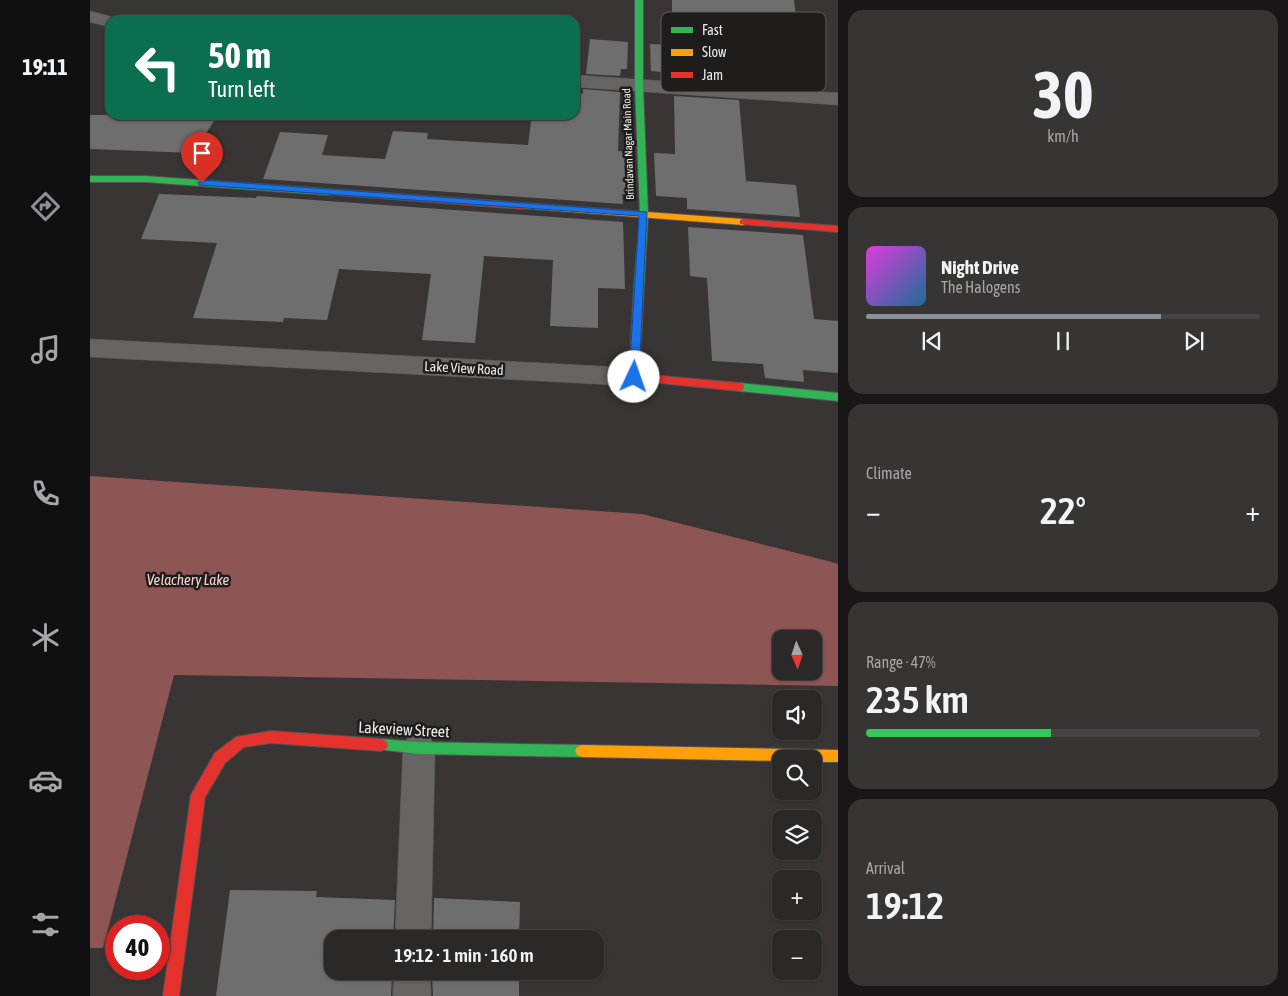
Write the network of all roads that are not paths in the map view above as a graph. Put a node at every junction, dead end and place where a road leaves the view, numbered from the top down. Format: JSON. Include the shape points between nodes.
{"nodes":[{"id":1,"x":639,"y":0,"type":"edge"},
{"id":2,"x":90,"y":16,"type":"edge"},
{"id":3,"x":105,"y":20,"type":"edge"},
{"id":4,"x":580,"y":81,"type":"edge"},
{"id":5,"x":639,"y":86,"type":"junction"},
{"id":6,"x":661,"y":87,"type":"edge"},
{"id":7,"x":731,"y":92,"type":"edge"},
{"id":8,"x":838,"y":99,"type":"edge"},
{"id":9,"x":90,"y":179,"type":"edge"},
{"id":10,"x":644,"y":214,"type":"junction"},
{"id":11,"x":838,"y":229,"type":"edge"},
{"id":12,"x":90,"y":348,"type":"edge"},
{"id":13,"x":634,"y":377,"type":"junction"},
{"id":14,"x":838,"y":397,"type":"edge"},
{"id":15,"x":419,"y":748,"type":"junction"},
{"id":16,"x":838,"y":756,"type":"edge"},
{"id":17,"x":413,"y":930,"type":"edge"},
{"id":18,"x":412,"y":980,"type":"edge"},
{"id":19,"x":171,"y":996,"type":"edge"},
{"id":20,"x":412,"y":996,"type":"edge"}],
"edges":[{"from":1,"to":5,"type":"street","name":"Brindavan Nagar Main Road"},
{"from":2,"to":3,"type":"street"},
{"from":4,"to":5,"type":"street"},
{"from":5,"to":6,"type":"street"},
{"from":5,"to":10,"type":"street","name":"Brindavan Nagar Main Road"},
{"from":7,"to":8,"type":"street"},
{"from":9,"to":10,"type":"street","via":[[144,179]]},
{"from":10,"to":11,"type":"street"},
{"from":10,"to":13,"type":"street","name":"Brindavan Nagar Main Road"},
{"from":12,"to":13,"type":"street","name":"Lake View Road"},
{"from":13,"to":14,"type":"street","name":"Lake View Road"},
{"from":15,"to":16,"type":"street","name":"Lakeview Street"},
{"from":15,"to":17,"type":"street"},
{"from":15,"to":19,"type":"street","name":"Lakeview Street","via":[[271,737],[241,741],[220,758],[198,795]]},
{"from":18,"to":20,"type":"street"}]}
